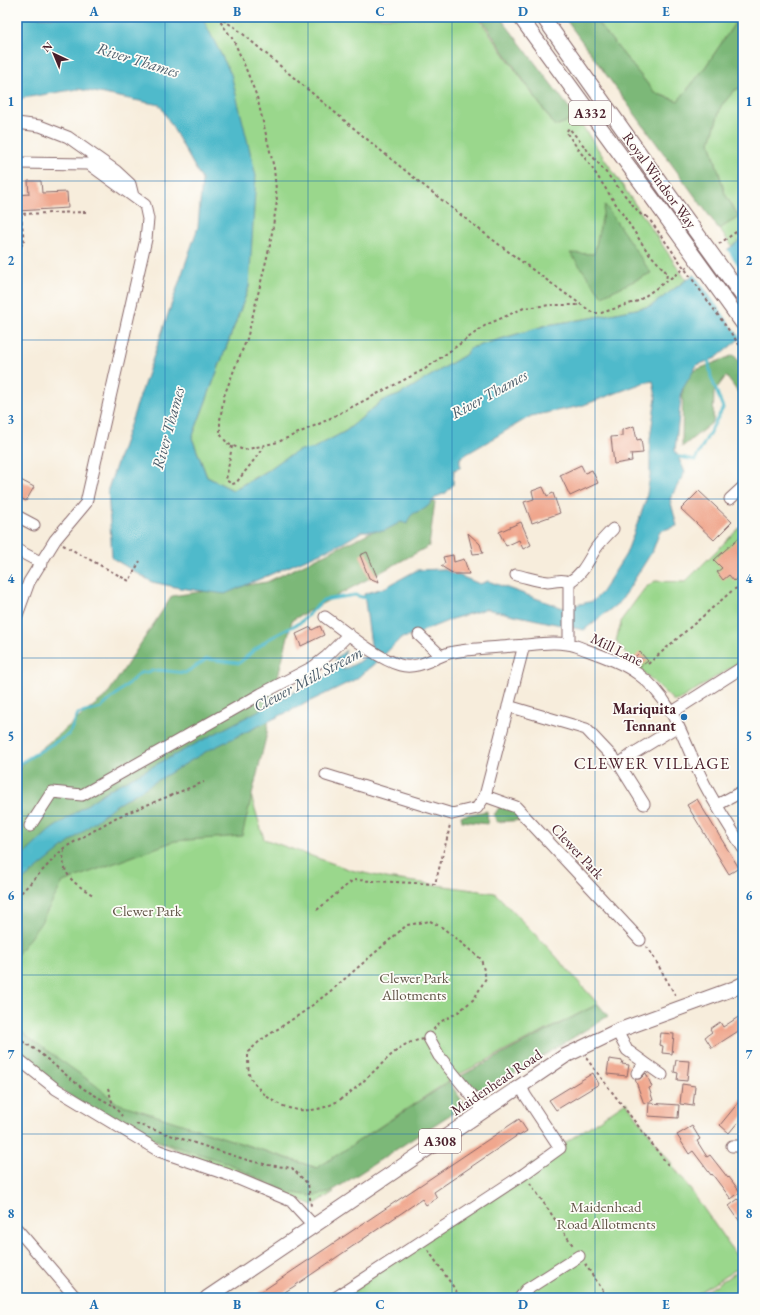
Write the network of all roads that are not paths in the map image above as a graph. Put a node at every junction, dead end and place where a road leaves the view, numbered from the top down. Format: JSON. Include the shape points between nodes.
{"nodes":[{"id":1,"x":520,"y":17,"type":"edge"},
{"id":2,"x":543,"y":17,"type":"edge"},
{"id":3,"x":17,"y":123,"type":"edge"},
{"id":4,"x":17,"y":163,"type":"edge"},
{"id":5,"x":133,"y":196,"type":"junction"},
{"id":6,"x":743,"y":297,"type":"edge"},
{"id":7,"x":743,"y":324,"type":"edge"},
{"id":8,"x":743,"y":487,"type":"edge"},
{"id":9,"x":730,"y":499,"type":"dead end"},
{"id":10,"x":17,"y":516,"type":"edge"},
{"id":11,"x":34,"y":525,"type":"dead end"},
{"id":12,"x":613,"y":529,"type":"dead end"},
{"id":13,"x":17,"y":550,"type":"edge"},
{"id":14,"x":42,"y":563,"type":"junction"},
{"id":15,"x":516,"y":575,"type":"dead end"},
{"id":16,"x":564,"y":581,"type":"junction"},
{"id":17,"x":17,"y":615,"type":"edge"},
{"id":18,"x":325,"y":617,"type":"dead end"},
{"id":19,"x":349,"y":634,"type":"junction"},
{"id":20,"x":419,"y":635,"type":"dead end"},
{"id":21,"x":569,"y":638,"type":"junction"},
{"id":22,"x":524,"y":645,"type":"junction"},
{"id":23,"x":441,"y":656,"type":"junction"},
{"id":24,"x":743,"y":667,"type":"edge"},
{"id":25,"x":508,"y":706,"type":"junction"},
{"id":26,"x":672,"y":713,"type":"junction"},
{"id":27,"x":678,"y":726,"type":"junction"},
{"id":28,"x":619,"y":764,"type":"junction"},
{"id":29,"x":326,"y":775,"type":"dead end"},
{"id":30,"x":743,"y":791,"type":"edge"},
{"id":31,"x":485,"y":796,"type":"junction"},
{"id":32,"x":644,"y":804,"type":"dead end"},
{"id":33,"x":717,"y":805,"type":"junction"},
{"id":34,"x":30,"y":826,"type":"dead end"},
{"id":35,"x":743,"y":848,"type":"edge"},
{"id":36,"x":640,"y":940,"type":"road end"},
{"id":37,"x":743,"y":984,"type":"edge"},
{"id":38,"x":617,"y":1031,"type":"junction"},
{"id":39,"x":429,"y":1038,"type":"road end"},
{"id":40,"x":17,"y":1058,"type":"edge"},
{"id":41,"x":645,"y":1063,"type":"junction"},
{"id":42,"x":637,"y":1073,"type":"dead end"},
{"id":43,"x":662,"y":1074,"type":"dead end"},
{"id":44,"x":521,"y":1086,"type":"junction"},
{"id":45,"x":484,"y":1111,"type":"junction"},
{"id":46,"x":314,"y":1226,"type":"junction"},
{"id":47,"x":17,"y":1229,"type":"edge"},
{"id":48,"x":579,"y":1256,"type":"road end"},
{"id":49,"x":76,"y":1298,"type":"edge"},
{"id":50,"x":207,"y":1298,"type":"edge"},
{"id":51,"x":335,"y":1298,"type":"edge"},
{"id":52,"x":520,"y":1298,"type":"edge"}],
"edges":[{"from":1,"to":7,"type":"main road","name":"Royal Windsor Way","number":"A332","bridge":true},
{"from":2,"to":6,"type":"main road","name":"Royal Windsor Way","number":"A332","bridge":true},
{"from":3,"to":5,"type":"street","via":[[40,126],[68,137],[116,171],[130,184]]},
{"from":4,"to":5,"type":"street","via":[[89,164]]},
{"from":5,"to":14,"type":"street","via":[[145,205],[148,219],[86,503],[55,540]]},
{"from":8,"to":9,"type":"street"},
{"from":10,"to":11,"type":"street"},
{"from":12,"to":16,"type":"street","via":[[596,548],[577,578]]},
{"from":13,"to":14,"type":"street"},
{"from":14,"to":17,"type":"street","via":[[29,582]]},
{"from":15,"to":16,"type":"street","via":[[545,581]]},
{"from":16,"to":21,"type":"street","via":[[570,603]]},
{"from":18,"to":19,"type":"street"},
{"from":19,"to":23,"type":"street","name":"Mill Lane","via":[[385,659],[401,665],[413,666]]},
{"from":19,"to":34,"type":"street","via":[[313,667],[82,796],[52,792]]},
{"from":20,"to":23,"type":"street"},
{"from":21,"to":22,"type":"street","name":"Mill Lane","via":[[555,643]]},
{"from":21,"to":26,"type":"street","name":"Mill Lane","via":[[638,674],[655,689]]},
{"from":22,"to":23,"type":"street","name":"Mill Lane","via":[[476,649]]},
{"from":22,"to":25,"type":"street"},
{"from":24,"to":26,"type":"street"},
{"from":25,"to":28,"type":"street","via":[[586,728]]},
{"from":25,"to":31,"type":"street"},
{"from":26,"to":27,"type":"street","name":"Mill Lane"},
{"from":27,"to":28,"type":"street"},
{"from":27,"to":33,"type":"street","name":"Mill Lane"},
{"from":28,"to":32,"type":"street"},
{"from":29,"to":31,"type":"street","via":[[452,814],[477,808]]},
{"from":30,"to":33,"type":"street"},
{"from":31,"to":36,"type":"street","name":"Clewer Park","via":[[516,806]]},
{"from":33,"to":35,"type":"street","name":"Mill Lane"},
{"from":37,"to":38,"type":"main road","name":"Maidenhead Road","number":"A308"},
{"from":38,"to":41,"type":"street","via":[[628,1050]]},
{"from":38,"to":44,"type":"main road","name":"Maidenhead Road","number":"A308","via":[[565,1056]]},
{"from":39,"to":45,"type":"street","via":[[439,1056]]},
{"from":40,"to":46,"type":"street","via":[[56,1089],[159,1151],[229,1175],[291,1201]]},
{"from":41,"to":42,"type":"street"},
{"from":41,"to":43,"type":"street"},
{"from":44,"to":45,"type":"main road","name":"Maidenhead Road","number":"A308"},
{"from":44,"to":51,"type":"street","via":[[560,1148]]},
{"from":45,"to":46,"type":"main road","name":"Maidenhead Road","number":"A308"},
{"from":46,"to":50,"type":"main road","name":"Maidenhead Road","number":"A308"},
{"from":47,"to":49,"type":"street"},
{"from":48,"to":52,"type":"street","via":[[526,1290]]}]}
